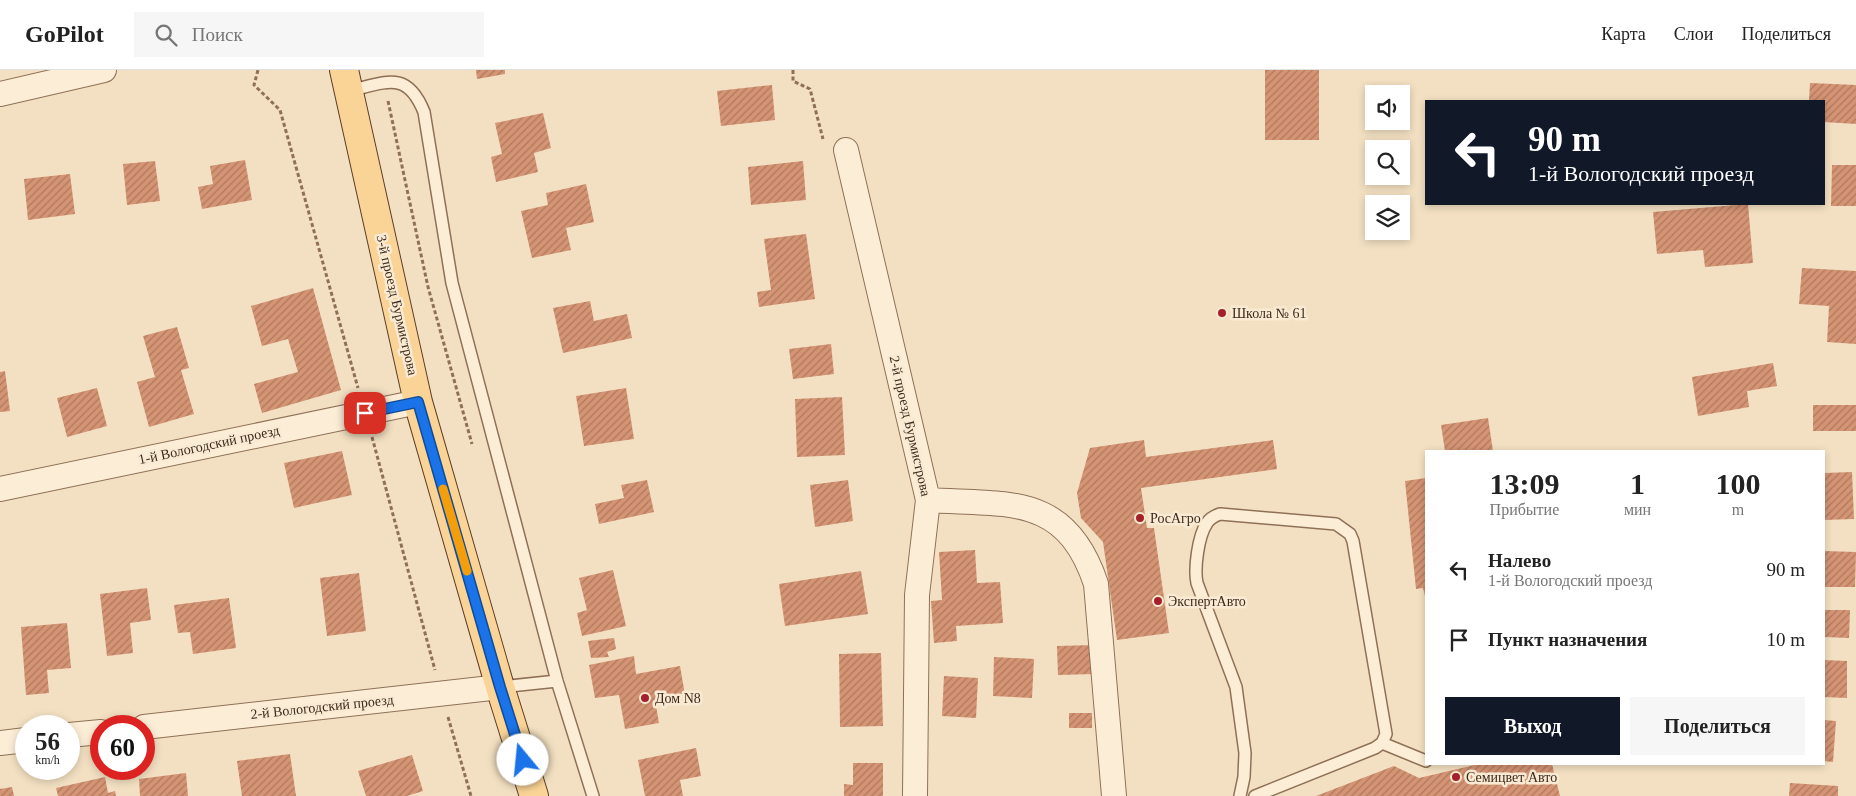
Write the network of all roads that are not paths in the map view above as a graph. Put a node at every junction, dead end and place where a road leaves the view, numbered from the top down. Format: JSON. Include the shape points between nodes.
{"nodes":[{"id":1,"x":104,"y":70,"type":"edge"},
{"id":2,"x":347,"y":80,"type":"edge"},
{"id":3,"x":0,"y":94,"type":"edge"},
{"id":4,"x":846,"y":150,"type":"road end"},
{"id":5,"x":418,"y":402,"type":"junction"},
{"id":6,"x":0,"y":489,"type":"edge"},
{"id":7,"x":928,"y":500,"type":"junction"},
{"id":8,"x":557,"y":680,"type":"junction"},
{"id":9,"x":500,"y":687,"type":"junction"},
{"id":10,"x":155,"y":726,"type":"edge"},
{"id":11,"x":15,"y":741,"type":"edge"},
{"id":12,"x":1382,"y":742,"type":"junction"},
{"id":13,"x":0,"y":743,"type":"edge"},
{"id":14,"x":1425,"y":761,"type":"edge"},
{"id":15,"x":534,"y":796,"type":"edge"},
{"id":16,"x":592,"y":796,"type":"edge"},
{"id":17,"x":916,"y":796,"type":"edge"},
{"id":18,"x":1114,"y":796,"type":"edge"},
{"id":19,"x":1240,"y":796,"type":"edge"},
{"id":20,"x":1256,"y":796,"type":"edge"}],
"edges":[{"from":1,"to":3,"type":"street"},
{"from":2,"to":5,"type":"main road","name":"3-й проезд Бурмистрова"},
{"from":2,"to":8,"type":"lane","via":[[398,80],[408,85],[424,112],[448,269]]},
{"from":4,"to":7,"type":"street","name":"2-й проезд Бурмистрова"},
{"from":5,"to":6,"type":"street","name":"1-й Вологодский проезд"},
{"from":5,"to":9,"type":"main road","name":"3-й проезд Бурмистрова"},
{"from":7,"to":17,"type":"street","name":"2-й проезд Бурмистрова","via":[[917,595]]},
{"from":7,"to":18,"type":"street","via":[[1036,510],[1059,524],[1082,552],[1096,584]]},
{"from":8,"to":9,"type":"lane"},
{"from":8,"to":16,"type":"lane"},
{"from":9,"to":10,"type":"street","name":"2-й Вологодский проезд"},
{"from":9,"to":15,"type":"main road","name":"3-й проезд Бурмистрова"},
{"from":11,"to":13,"type":"street"},
{"from":12,"to":14,"type":"lane"},
{"from":12,"to":19,"type":"lane","via":[[1386,725],[1350,534],[1336,524],[1213,516],[1204,529],[1195,574],[1236,687],[1245,753]]},
{"from":12,"to":20,"type":"lane","via":[[1375,748]]}]}
